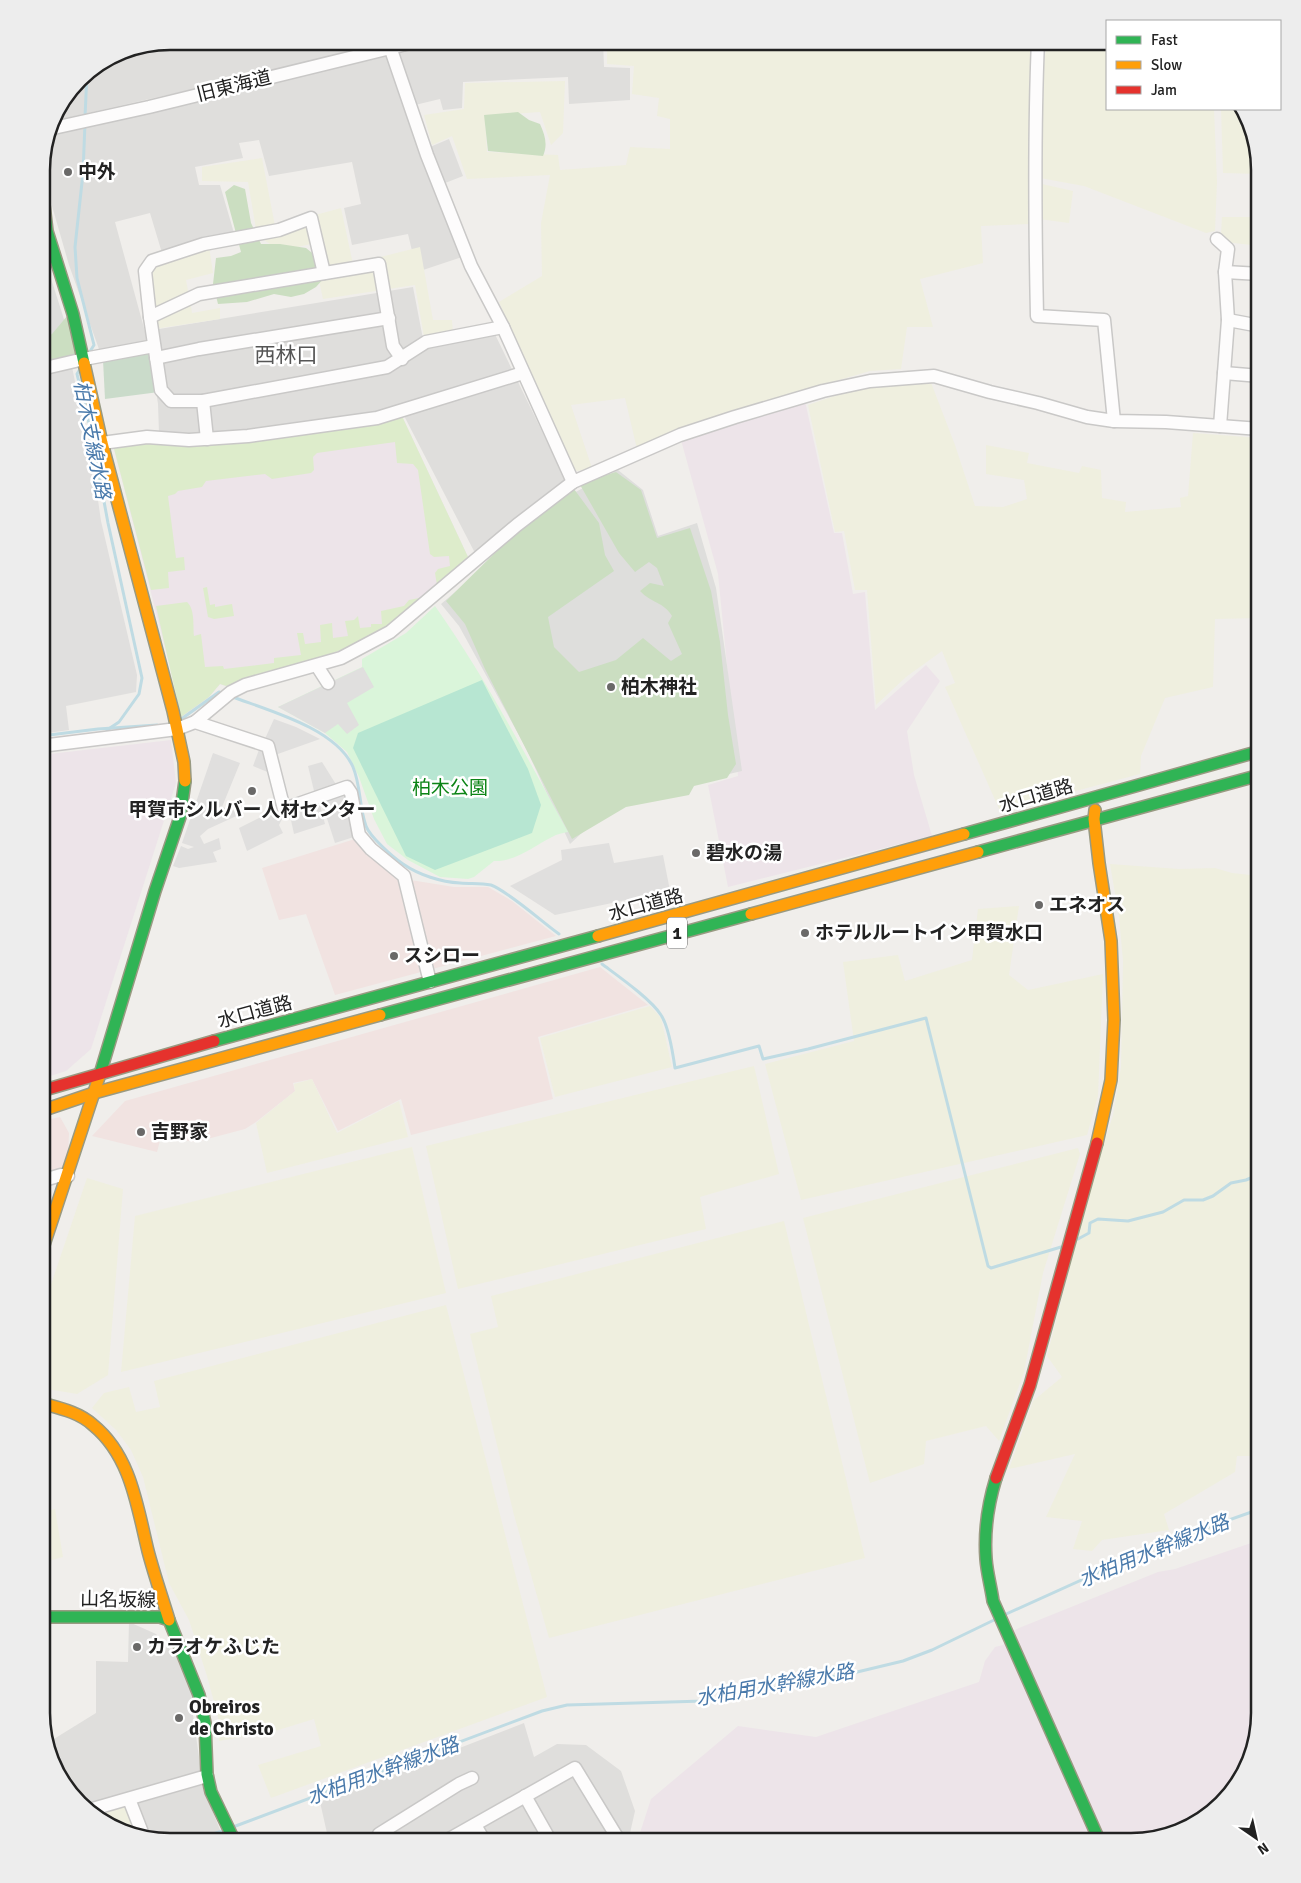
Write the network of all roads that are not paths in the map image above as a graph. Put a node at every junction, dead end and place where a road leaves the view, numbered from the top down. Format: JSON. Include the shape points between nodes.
{"nodes":[{"id":1,"x":369,"y":50,"type":"edge"},
{"id":2,"x":391,"y":50,"type":"edge"},
{"id":3,"x":1038,"y":50,"type":"edge"},
{"id":4,"x":58,"y":127,"type":"edge"},
{"id":5,"x":1217,"y":239,"type":"dead end"},
{"id":6,"x":50,"y":247,"type":"edge"},
{"id":7,"x":1225,"y":272,"type":"junction"},
{"id":8,"x":324,"y":273,"type":"junction"},
{"id":9,"x":1251,"y":273,"type":"edge"},
{"id":10,"x":150,"y":317,"type":"junction"},
{"id":11,"x":389,"y":318,"type":"junction"},
{"id":12,"x":1228,"y":320,"type":"junction"},
{"id":13,"x":1251,"y":324,"type":"edge"},
{"id":14,"x":503,"y":327,"type":"junction"},
{"id":15,"x":155,"y":352,"type":"junction"},
{"id":16,"x":402,"y":358,"type":"junction"},
{"id":17,"x":84,"y":359,"type":"junction"},
{"id":18,"x":50,"y":367,"type":"edge"},
{"id":19,"x":524,"y":372,"type":"junction"},
{"id":20,"x":1224,"y":373,"type":"junction"},
{"id":21,"x":1251,"y":375,"type":"edge"},
{"id":22,"x":203,"y":401,"type":"junction"},
{"id":23,"x":1114,"y":421,"type":"junction"},
{"id":24,"x":1220,"y":426,"type":"junction"},
{"id":25,"x":1251,"y":428,"type":"edge"},
{"id":26,"x":207,"y":438,"type":"junction"},
{"id":27,"x":102,"y":443,"type":"junction"},
{"id":28,"x":573,"y":482,"type":"junction"},
{"id":29,"x":317,"y":666,"type":"junction"},
{"id":30,"x":328,"y":684,"type":"dead end"},
{"id":31,"x":195,"y":722,"type":"junction"},
{"id":32,"x":177,"y":729,"type":"junction"},
{"id":33,"x":50,"y":745,"type":"edge"},
{"id":34,"x":1251,"y":754,"type":"edge"},
{"id":35,"x":1251,"y":776,"type":"edge"},
{"id":36,"x":1096,"y":798,"type":"junction"},
{"id":37,"x":1094,"y":819,"type":"junction"},
{"id":38,"x":430,"y":982,"type":"junction"},
{"id":39,"x":100,"y":1073,"type":"junction"},
{"id":40,"x":50,"y":1088,"type":"edge"},
{"id":41,"x":94,"y":1093,"type":"junction"},
{"id":42,"x":50,"y":1108,"type":"edge"},
{"id":43,"x":68,"y":1176,"type":"junction"},
{"id":44,"x":50,"y":1178,"type":"edge"},
{"id":45,"x":50,"y":1228,"type":"edge"},
{"id":46,"x":50,"y":1404,"type":"edge"},
{"id":47,"x":50,"y":1615,"type":"edge"},
{"id":48,"x":169,"y":1620,"type":"junction"},
{"id":49,"x":208,"y":1776,"type":"junction"},
{"id":50,"x":472,"y":1778,"type":"dead end"},
{"id":51,"x":525,"y":1796,"type":"junction"},
{"id":52,"x":129,"y":1798,"type":"junction"},
{"id":53,"x":97,"y":1808,"type":"edge"},
{"id":54,"x":475,"y":1825,"type":"junction"},
{"id":55,"x":141,"y":1829,"type":"edge"},
{"id":56,"x":231,"y":1833,"type":"edge"},
{"id":57,"x":381,"y":1833,"type":"edge"},
{"id":58,"x":460,"y":1833,"type":"edge"},
{"id":59,"x":479,"y":1833,"type":"edge"},
{"id":60,"x":545,"y":1833,"type":"edge"},
{"id":61,"x":615,"y":1833,"type":"edge"},
{"id":62,"x":1096,"y":1833,"type":"edge"}],
"edges":[{"from":1,"to":4,"type":"street","name":"旧東海道"},
{"from":2,"to":14,"type":"street","via":[[467,256]]},
{"from":3,"to":23,"type":"street","via":[[1034,203],[1037,316],[1104,320]]},
{"from":5,"to":7,"type":"street","via":[[1228,249]]},
{"from":6,"to":17,"type":"main road","via":[[64,282]]},
{"from":7,"to":9,"type":"street"},
{"from":7,"to":12,"type":"street"},
{"from":8,"to":10,"type":"street","via":[[199,294]]},
{"from":8,"to":10,"type":"street","via":[[311,218],[278,230],[204,244],[152,261],[145,271]]},
{"from":8,"to":11,"type":"street","via":[[379,264]]},
{"from":10,"to":15,"type":"street"},
{"from":11,"to":15,"type":"street"},
{"from":11,"to":16,"type":"street","via":[[393,346]]},
{"from":12,"to":13,"type":"street"},
{"from":12,"to":20,"type":"street"},
{"from":14,"to":16,"type":"street","via":[[426,342]]},
{"from":14,"to":19,"type":"street"},
{"from":15,"to":17,"type":"street"},
{"from":15,"to":22,"type":"street","via":[[161,390],[171,401]]},
{"from":16,"to":22,"type":"street","via":[[387,367]]},
{"from":17,"to":18,"type":"street"},
{"from":17,"to":27,"type":"main road"},
{"from":19,"to":26,"type":"street","via":[[377,418],[286,432]]},
{"from":19,"to":28,"type":"street"},
{"from":20,"to":21,"type":"street"},
{"from":20,"to":24,"type":"street"},
{"from":22,"to":26,"type":"street"},
{"from":23,"to":24,"type":"street"},
{"from":23,"to":28,"type":"street","via":[[934,376],[870,381],[814,393],[680,435]]},
{"from":24,"to":25,"type":"street"},
{"from":26,"to":27,"type":"street","via":[[147,437]]},
{"from":27,"to":32,"type":"main road"},
{"from":28,"to":29,"type":"street","via":[[516,525],[390,632],[341,658]]},
{"from":29,"to":30,"type":"street"},
{"from":29,"to":31,"type":"street","via":[[245,685]]},
{"from":31,"to":32,"type":"street"},
{"from":31,"to":38,"type":"street","via":[[268,746],[284,809],[347,787],[359,835],[404,876]]},
{"from":32,"to":33,"type":"street"},
{"from":32,"to":39,"type":"main road","via":[[185,778],[180,817]]},
{"from":34,"to":36,"type":"main road","name":"水口道路","number":"1"},
{"from":35,"to":37,"type":"main road","name":"水口道路","number":"1"},
{"from":36,"to":37,"type":"main road"},
{"from":36,"to":38,"type":"main road","name":"水口道路","number":"1"},
{"from":37,"to":41,"type":"main road","name":"水口道路","number":"1"},
{"from":37,"to":62,"type":"main road","via":[[1111,941],[1114,1020],[1111,1080],[1030,1385],[998,1467],[987,1521],[986,1559],[999,1617]]},
{"from":38,"to":39,"type":"main road","name":"水口道路","number":"1"},
{"from":39,"to":40,"type":"main road","name":"水口道路","number":"1"},
{"from":39,"to":41,"type":"main road"},
{"from":41,"to":42,"type":"main road","name":"水口道路","number":"1"},
{"from":41,"to":43,"type":"main road"},
{"from":43,"to":44,"type":"street"},
{"from":43,"to":45,"type":"main road"},
{"from":46,"to":48,"type":"main road","via":[[97,1427],[113,1442],[121,1456],[128,1470]]},
{"from":47,"to":48,"type":"main road","name":"山名坂線","via":[[160,1617]]},
{"from":48,"to":49,"type":"main road","name":"山名坂線","via":[[202,1704]]},
{"from":49,"to":52,"type":"street"},
{"from":49,"to":56,"type":"main road","name":"山名坂線","via":[[212,1793]]},
{"from":50,"to":57,"type":"street"},
{"from":51,"to":54,"type":"street"},
{"from":51,"to":60,"type":"street"},
{"from":51,"to":61,"type":"street","via":[[575,1768]]},
{"from":52,"to":53,"type":"street"},
{"from":52,"to":55,"type":"street"},
{"from":54,"to":58,"type":"street"},
{"from":54,"to":59,"type":"street"}]}
